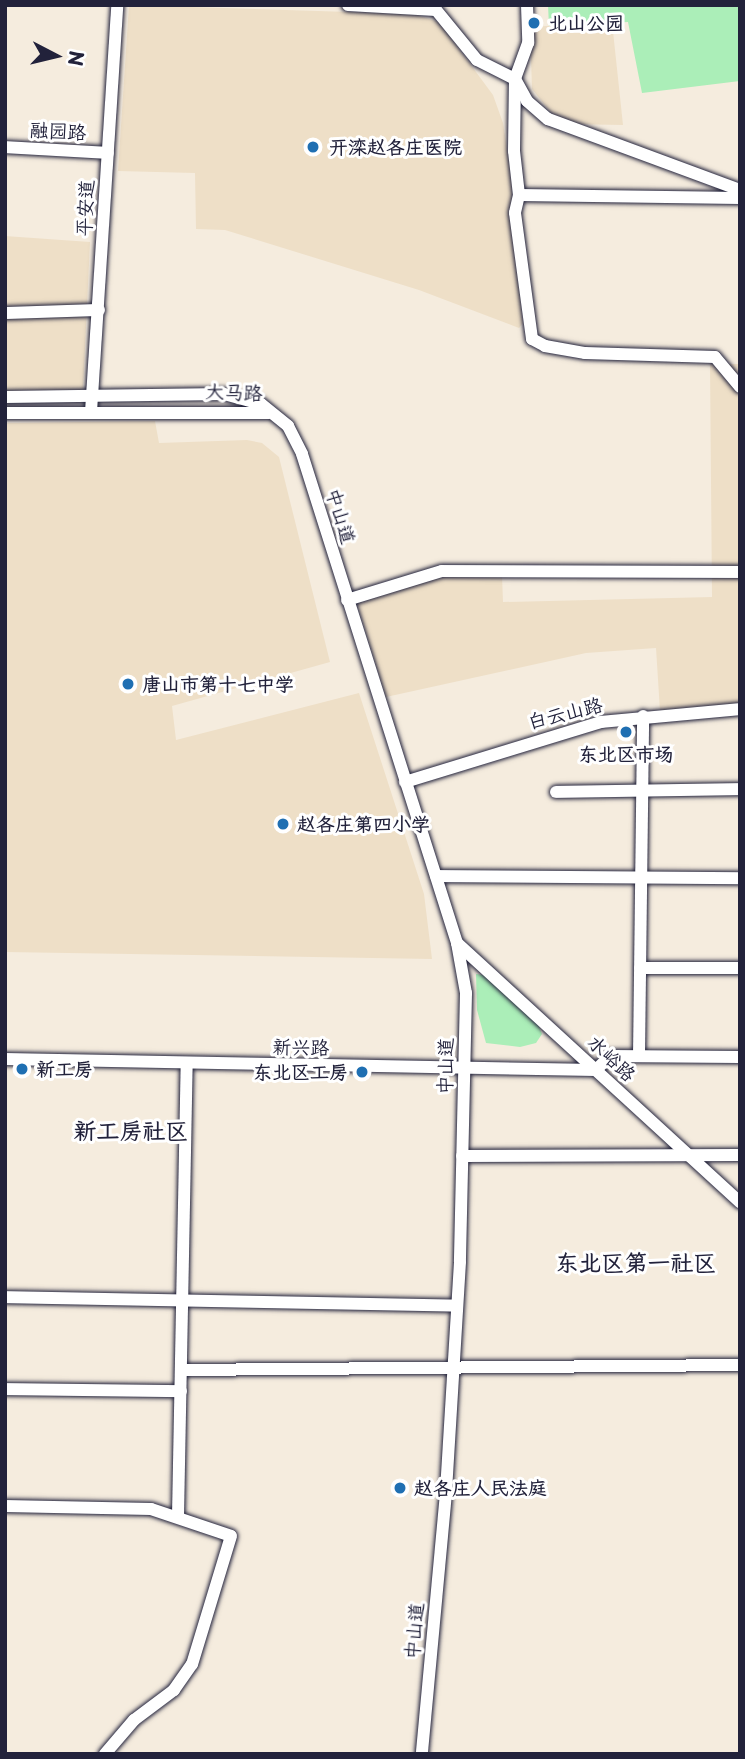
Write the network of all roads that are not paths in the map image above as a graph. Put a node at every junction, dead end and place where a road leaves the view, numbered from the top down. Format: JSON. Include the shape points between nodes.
{"nodes":[{"id":1,"x":117,"y":5,"type":"edge"},
{"id":2,"x":348,"y":5,"type":"edge"},
{"id":3,"x":527,"y":5,"type":"edge"},
{"id":4,"x":434,"y":8,"type":"edge"},
{"id":5,"x":515,"y":79,"type":"junction"},
{"id":6,"x":5,"y":147,"type":"edge"},
{"id":7,"x":108,"y":153,"type":"junction"},
{"id":8,"x":740,"y":190,"type":"edge"},
{"id":9,"x":519,"y":195,"type":"junction"},
{"id":10,"x":740,"y":198,"type":"edge"},
{"id":11,"x":99,"y":310,"type":"junction"},
{"id":12,"x":5,"y":313,"type":"edge"},
{"id":13,"x":740,"y":387,"type":"edge"},
{"id":14,"x":94,"y":396,"type":"junction"},
{"id":15,"x":5,"y":397,"type":"edge"},
{"id":16,"x":91,"y":412,"type":"junction"},
{"id":17,"x":5,"y":413,"type":"edge"},
{"id":18,"x":273,"y":413,"type":"junction"},
{"id":19,"x":740,"y":572,"type":"edge"},
{"id":20,"x":347,"y":600,"type":"junction"},
{"id":21,"x":740,"y":709,"type":"edge"},
{"id":22,"x":643,"y":716,"type":"junction"},
{"id":23,"x":405,"y":782,"type":"junction"},
{"id":24,"x":740,"y":789,"type":"edge"},
{"id":25,"x":642,"y":791,"type":"junction"},
{"id":26,"x":556,"y":792,"type":"dead end"},
{"id":27,"x":436,"y":876,"type":"junction"},
{"id":28,"x":641,"y":877,"type":"junction"},
{"id":29,"x":740,"y":878,"type":"edge"},
{"id":30,"x":457,"y":943,"type":"junction"},
{"id":31,"x":640,"y":968,"type":"junction"},
{"id":32,"x":740,"y":968,"type":"edge"},
{"id":33,"x":639,"y":1056,"type":"junction"},
{"id":34,"x":740,"y":1057,"type":"edge"},
{"id":35,"x":5,"y":1059,"type":"edge"},
{"id":36,"x":187,"y":1065,"type":"junction"},
{"id":37,"x":463,"y":1069,"type":"junction"},
{"id":38,"x":596,"y":1070,"type":"junction"},
{"id":39,"x":689,"y":1155,"type":"junction"},
{"id":40,"x":740,"y":1155,"type":"edge"},
{"id":41,"x":462,"y":1156,"type":"junction"},
{"id":42,"x":740,"y":1202,"type":"edge"},
{"id":43,"x":5,"y":1297,"type":"edge"},
{"id":44,"x":182,"y":1301,"type":"junction"},
{"id":45,"x":457,"y":1306,"type":"junction"},
{"id":46,"x":740,"y":1365,"type":"edge"},
{"id":47,"x":181,"y":1370,"type":"junction"},
{"id":48,"x":454,"y":1370,"type":"junction"},
{"id":49,"x":5,"y":1389,"type":"edge"},
{"id":50,"x":181,"y":1391,"type":"junction"},
{"id":51,"x":5,"y":1506,"type":"edge"},
{"id":52,"x":178,"y":1516,"type":"junction"},
{"id":53,"x":105,"y":1754,"type":"edge"},
{"id":54,"x":422,"y":1754,"type":"edge"}],
"edges":[{"from":1,"to":7,"type":"street","name":"平安道"},
{"from":2,"to":4,"type":"street"},
{"from":3,"to":5,"type":"street","via":[[528,43]]},
{"from":4,"to":5,"type":"street","via":[[477,60]]},
{"from":5,"to":8,"type":"street","via":[[527,101],[566,129]]},
{"from":5,"to":9,"type":"street"},
{"from":6,"to":7,"type":"street","name":"融园路"},
{"from":7,"to":11,"type":"street","name":"平安道"},
{"from":9,"to":10,"type":"street"},
{"from":9,"to":13,"type":"street","via":[[515,213],[532,339],[545,346],[585,352],[716,357]]},
{"from":11,"to":12,"type":"street"},
{"from":11,"to":14,"type":"street","name":"平安道"},
{"from":14,"to":15,"type":"street","name":"大马路"},
{"from":14,"to":16,"type":"street","name":"平安道"},
{"from":14,"to":18,"type":"street","name":"大马路","via":[[224,394],[243,397]]},
{"from":16,"to":17,"type":"street","name":"大马路"},
{"from":16,"to":18,"type":"street","name":"大马路"},
{"from":18,"to":20,"type":"street","name":"中山道","via":[[288,426],[302,454]]},
{"from":19,"to":20,"type":"street","via":[[442,571]]},
{"from":20,"to":23,"type":"street","name":"中山道"},
{"from":21,"to":22,"type":"street","name":"白云山路"},
{"from":22,"to":23,"type":"street","name":"白云山路","via":[[530,741]]},
{"from":22,"to":25,"type":"street"},
{"from":23,"to":27,"type":"street","name":"中山道"},
{"from":24,"to":25,"type":"street","via":[[662,787]]},
{"from":25,"to":26,"type":"street"},
{"from":25,"to":28,"type":"street"},
{"from":27,"to":28,"type":"street"},
{"from":27,"to":30,"type":"street","name":"中山道"},
{"from":28,"to":29,"type":"street"},
{"from":28,"to":31,"type":"street"},
{"from":30,"to":37,"type":"street","name":"中山道","via":[[466,993]]},
{"from":30,"to":38,"type":"street","name":"水峪路"},
{"from":31,"to":32,"type":"street"},
{"from":31,"to":33,"type":"street"},
{"from":33,"to":34,"type":"street"},
{"from":33,"to":38,"type":"street","via":[[610,1056]]},
{"from":35,"to":36,"type":"street","name":"新兴路"},
{"from":36,"to":37,"type":"street","name":"新兴路"},
{"from":36,"to":44,"type":"street"},
{"from":37,"to":38,"type":"street","name":"新兴路"},
{"from":37,"to":41,"type":"street","name":"中山道"},
{"from":38,"to":39,"type":"street","name":"水峪路"},
{"from":39,"to":40,"type":"street"},
{"from":39,"to":41,"type":"street"},
{"from":39,"to":42,"type":"street","name":"水峪路"},
{"from":41,"to":45,"type":"street","name":"中山道"},
{"from":43,"to":44,"type":"street"},
{"from":44,"to":45,"type":"street"},
{"from":44,"to":47,"type":"street"},
{"from":45,"to":48,"type":"street","name":"中山道"},
{"from":46,"to":48,"type":"street"},
{"from":47,"to":48,"type":"street"},
{"from":47,"to":50,"type":"street"},
{"from":48,"to":54,"type":"street","name":"中山道"},
{"from":49,"to":50,"type":"street"},
{"from":50,"to":52,"type":"street"},
{"from":51,"to":52,"type":"street","via":[[151,1509]]},
{"from":52,"to":53,"type":"street","via":[[231,1536],[192,1664],[174,1690],[134,1720]]}]}
